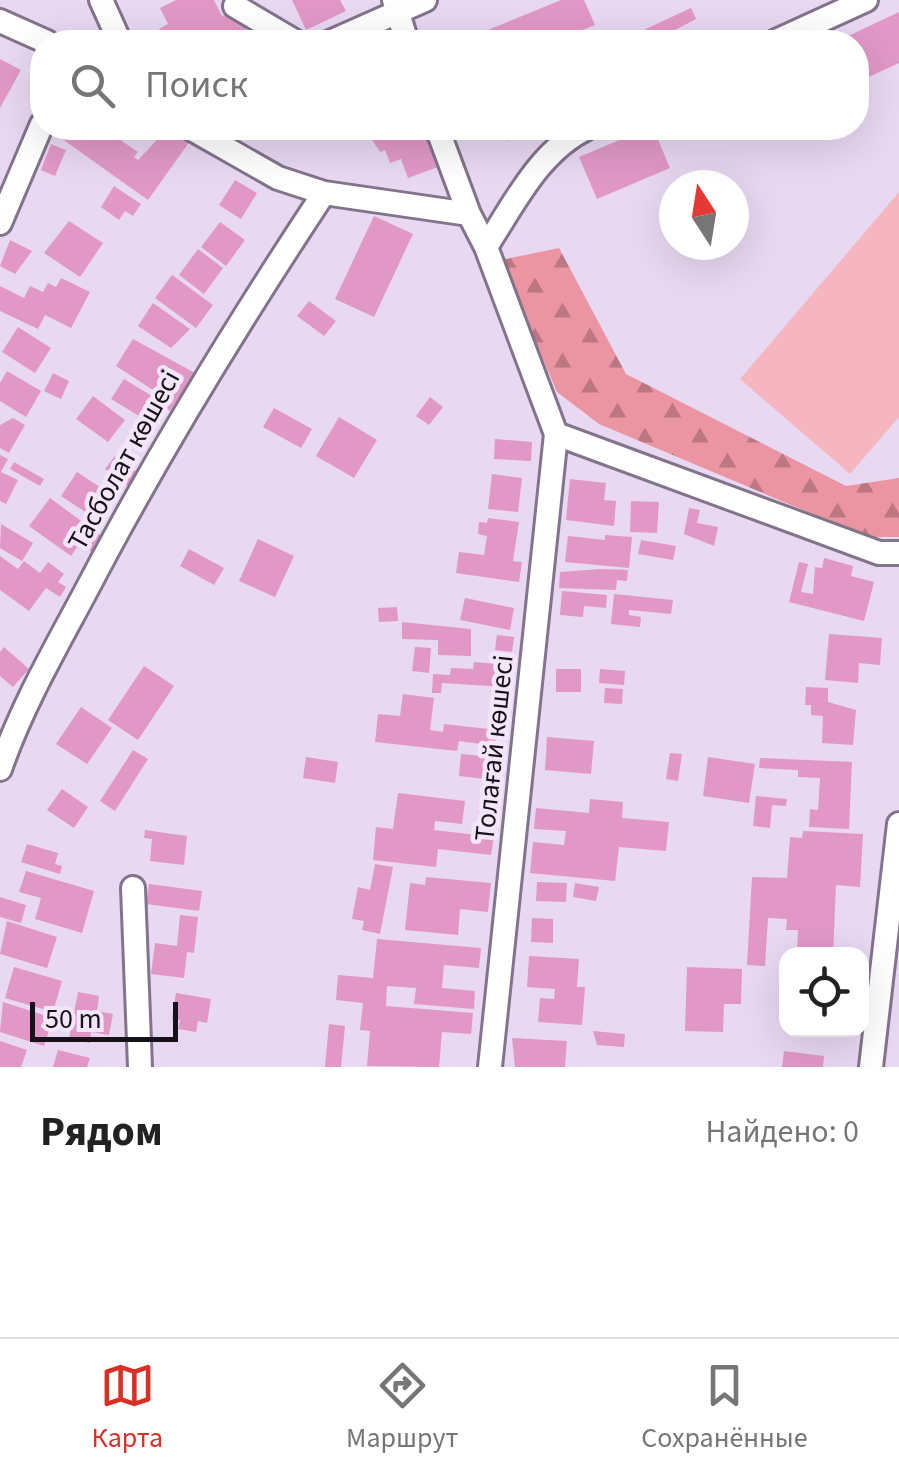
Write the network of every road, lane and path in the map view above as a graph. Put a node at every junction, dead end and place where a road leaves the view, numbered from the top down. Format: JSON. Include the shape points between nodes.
{"nodes":[{"id":1,"x":101,"y":0,"type":"edge"},
{"id":2,"x":424,"y":0,"type":"edge"},
{"id":3,"x":866,"y":0,"type":"edge"},
{"id":4,"x":236,"y":6,"type":"dead end"},
{"id":5,"x":395,"y":6,"type":"edge"},
{"id":6,"x":0,"y":22,"type":"edge"},
{"id":7,"x":115,"y":30,"type":"edge"},
{"id":8,"x":276,"y":30,"type":"edge"},
{"id":9,"x":352,"y":30,"type":"edge"},
{"id":10,"x":404,"y":30,"type":"edge"},
{"id":11,"x":800,"y":30,"type":"edge"},
{"id":12,"x":30,"y":35,"type":"edge"},
{"id":13,"x":35,"y":140,"type":"edge"},
{"id":14,"x":211,"y":140,"type":"edge"},
{"id":15,"x":441,"y":140,"type":"edge"},
{"id":16,"x":566,"y":140,"type":"edge"},
{"id":17,"x":324,"y":193,"type":"junction"},
{"id":18,"x":469,"y":214,"type":"junction"},
{"id":19,"x":0,"y":223,"type":"edge"},
{"id":20,"x":486,"y":247,"type":"junction"},
{"id":21,"x":556,"y":434,"type":"junction"},
{"id":22,"x":899,"y":554,"type":"edge"},
{"id":23,"x":0,"y":768,"type":"edge"},
{"id":24,"x":899,"y":824,"type":"edge"},
{"id":25,"x":132,"y":888,"type":"dead end"},
{"id":26,"x":140,"y":1067,"type":"edge"},
{"id":27,"x":490,"y":1067,"type":"edge"},
{"id":28,"x":871,"y":1067,"type":"edge"}],
"edges":[{"from":1,"to":7,"type":"street"},
{"from":2,"to":5,"type":"street"},
{"from":3,"to":11,"type":"street"},
{"from":4,"to":8,"type":"street"},
{"from":5,"to":9,"type":"street"},
{"from":5,"to":10,"type":"street"},
{"from":6,"to":12,"type":"street"},
{"from":13,"to":19,"type":"street"},
{"from":14,"to":17,"type":"street","via":[[278,178]]},
{"from":15,"to":18,"type":"street"},
{"from":16,"to":20,"type":"street","via":[[535,172]]},
{"from":17,"to":18,"type":"street"},
{"from":17,"to":23,"type":"street","name":"Тасболат көшесі","via":[[126,513],[16,724]]},
{"from":18,"to":20,"type":"street"},
{"from":20,"to":21,"type":"street"},
{"from":21,"to":22,"type":"street","via":[[879,553]]},
{"from":21,"to":27,"type":"street","name":"Толағай көшесі"},
{"from":24,"to":28,"type":"street"},
{"from":25,"to":26,"type":"street"}]}
